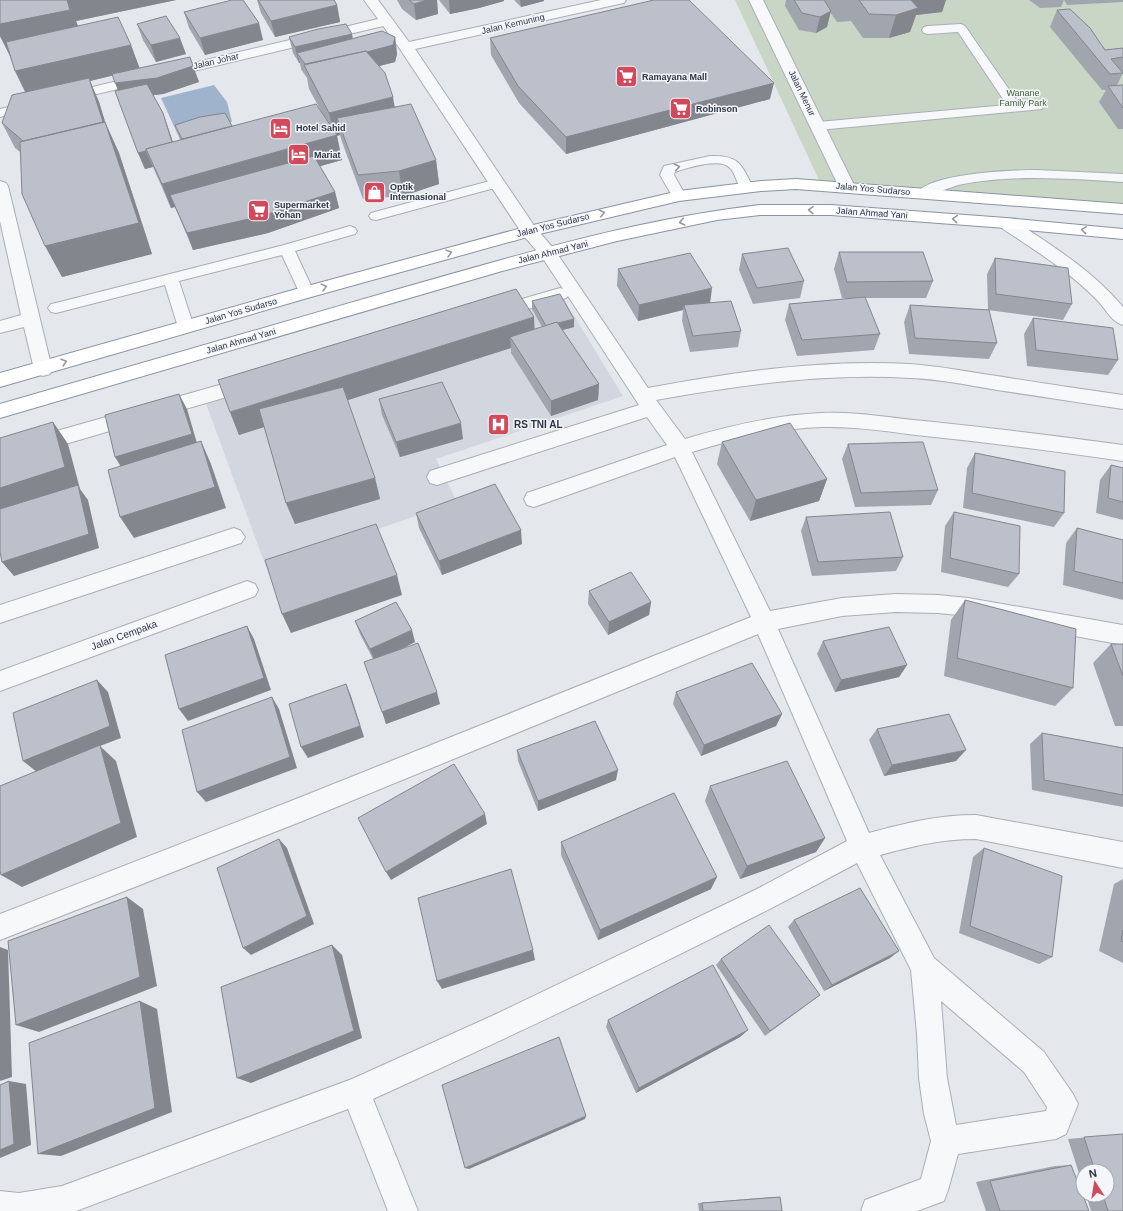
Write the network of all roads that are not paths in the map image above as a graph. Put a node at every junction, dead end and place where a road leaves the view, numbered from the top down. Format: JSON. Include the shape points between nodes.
{"nodes":[{"id":1,"x":371,"y":0,"type":"edge"},
{"id":2,"x":619,"y":0,"type":"edge"},
{"id":3,"x":756,"y":0,"type":"edge"},
{"id":4,"x":386,"y":20,"type":"junction"},
{"id":5,"x":928,"y":30,"type":"dead end"},
{"id":6,"x":406,"y":47,"type":"junction"},
{"id":7,"x":1037,"y":106,"type":"dead end"},
{"id":8,"x":1016,"y":108,"type":"junction"},
{"id":9,"x":0,"y":113,"type":"edge"},
{"id":10,"x":818,"y":126,"type":"junction"},
{"id":11,"x":1123,"y":178,"type":"edge"},
{"id":12,"x":498,"y":183,"type":"junction"},
{"id":13,"x":0,"y":186,"type":"edge"},
{"id":14,"x":847,"y":186,"type":"junction"},
{"id":15,"x":746,"y":187,"type":"junction"},
{"id":16,"x":924,"y":193,"type":"junction"},
{"id":17,"x":679,"y":196,"type":"junction"},
{"id":18,"x":1123,"y":209,"type":"edge"},
{"id":19,"x":3,"y":214,"type":"edge"},
{"id":20,"x":376,"y":216,"type":"dead end"},
{"id":21,"x":1006,"y":223,"type":"junction"},
{"id":22,"x":529,"y":230,"type":"junction"},
{"id":23,"x":350,"y":231,"type":"dead end"},
{"id":24,"x":1123,"y":234,"type":"edge"},
{"id":25,"x":287,"y":249,"type":"junction"},
{"id":26,"x":548,"y":253,"type":"junction"},
{"id":27,"x":170,"y":279,"type":"junction"},
{"id":28,"x":573,"y":290,"type":"junction"},
{"id":29,"x":306,"y":292,"type":"junction"},
{"id":30,"x":56,"y":308,"type":"dead end"},
{"id":31,"x":481,"y":317,"type":"edge"},
{"id":32,"x":31,"y":319,"type":"junction"},
{"id":33,"x":1123,"y":319,"type":"edge"},
{"id":34,"x":0,"y":327,"type":"edge"},
{"id":35,"x":186,"y":327,"type":"junction"},
{"id":36,"x":43,"y":368,"type":"junction"},
{"id":37,"x":267,"y":379,"type":"edge"},
{"id":38,"x":0,"y":380,"type":"edge"},
{"id":39,"x":648,"y":402,"type":"junction"},
{"id":40,"x":1123,"y":402,"type":"edge"},
{"id":41,"x":0,"y":411,"type":"edge"},
{"id":42,"x":680,"y":448,"type":"junction"},
{"id":43,"x":1123,"y":453,"type":"edge"},
{"id":44,"x":0,"y":455,"type":"edge"},
{"id":45,"x":437,"y":477,"type":"dead end"},
{"id":46,"x":534,"y":499,"type":"dead end"},
{"id":47,"x":234,"y":537,"type":"dead end"},
{"id":48,"x":247,"y":590,"type":"dead end"},
{"id":49,"x":0,"y":614,"type":"edge"},
{"id":50,"x":764,"y":622,"type":"junction"},
{"id":51,"x":1123,"y":635,"type":"edge"},
{"id":52,"x":0,"y":681,"type":"edge"},
{"id":53,"x":862,"y":847,"type":"junction"},
{"id":54,"x":1123,"y":855,"type":"edge"},
{"id":55,"x":0,"y":927,"type":"edge"},
{"id":56,"x":924,"y":968,"type":"junction"},
{"id":57,"x":356,"y":1092,"type":"junction"},
{"id":58,"x":946,"y":1141,"type":"junction"},
{"id":59,"x":0,"y":1206,"type":"edge"},
{"id":60,"x":403,"y":1211,"type":"edge"},
{"id":61,"x":876,"y":1211,"type":"edge"}],
"edges":[{"from":1,"to":4,"type":"street"},
{"from":2,"to":6,"type":"street","name":"Jalan Kemuning"},
{"from":3,"to":10,"type":"street","name":"Jalan Menur"},
{"from":4,"to":6,"type":"street"},
{"from":4,"to":9,"type":"street","name":"Jalan Johar"},
{"from":5,"to":8,"type":"lane","via":[[961,28]]},
{"from":6,"to":12,"type":"street"},
{"from":7,"to":8,"type":"lane"},
{"from":8,"to":10,"type":"lane"},
{"from":10,"to":14,"type":"street","name":"Jalan Menur"},
{"from":11,"to":16,"type":"lane","via":[[985,175],[950,182]]},
{"from":12,"to":20,"type":"lane"},
{"from":12,"to":22,"type":"street"},
{"from":13,"to":19,"type":"street"},
{"from":14,"to":15,"type":"highway","name":"Jalan Yos Sudarso","via":[[796,184]]},
{"from":14,"to":16,"type":"highway","name":"Jalan Yos Sudarso"},
{"from":15,"to":17,"type":"highway","name":"Jalan Yos Sudarso"},
{"from":17,"to":15,"type":"lane","one_way":true,"via":[[667,175],[669,169],[696,162],[723,159],[732,163]]},
{"from":16,"to":18,"type":"highway","name":"Jalan Yos Sudarso"},
{"from":22,"to":17,"type":"highway","name":"Jalan Yos Sudarso","one_way":true},
{"from":19,"to":32,"type":"street"},
{"from":24,"to":21,"type":"highway","name":"Jalan Ahmad Yani","one_way":true},
{"from":21,"to":26,"type":"highway","name":"Jalan Ahmad Yani","one_way":true,"via":[[830,210],[760,210],[717,215]]},
{"from":21,"to":33,"type":"street","via":[[1074,269],[1098,290]]},
{"from":22,"to":26,"type":"street"},
{"from":29,"to":22,"type":"highway","name":"Jalan Yos Sudarso","one_way":true},
{"from":23,"to":25,"type":"lane"},
{"from":25,"to":27,"type":"lane"},
{"from":25,"to":29,"type":"lane"},
{"from":26,"to":28,"type":"street"},
{"from":26,"to":41,"type":"highway","name":"Jalan Ahmad Yani"},
{"from":27,"to":30,"type":"lane"},
{"from":27,"to":35,"type":"lane"},
{"from":28,"to":31,"type":"street"},
{"from":28,"to":39,"type":"street"},
{"from":29,"to":35,"type":"highway","name":"Jalan Yos Sudarso"},
{"from":32,"to":34,"type":"street"},
{"from":32,"to":36,"type":"street"},
{"from":36,"to":35,"type":"highway","name":"Jalan Yos Sudarso","one_way":true},
{"from":36,"to":38,"type":"highway","name":"Jalan Yos Sudarso"},
{"from":37,"to":44,"type":"street"},
{"from":39,"to":40,"type":"street","via":[[754,377],[800,372],[882,370],[912,371]]},
{"from":39,"to":42,"type":"street"},
{"from":39,"to":45,"type":"street"},
{"from":42,"to":43,"type":"street","via":[[777,424],[844,420],[1006,437]]},
{"from":42,"to":46,"type":"street"},
{"from":42,"to":50,"type":"street"},
{"from":47,"to":49,"type":"street"},
{"from":48,"to":52,"type":"street","name":"Jalan Cempaka"},
{"from":50,"to":51,"type":"street","via":[[842,607],[896,603],[938,604]]},
{"from":50,"to":53,"type":"street"},
{"from":50,"to":55,"type":"street","via":[[291,813]]},
{"from":53,"to":54,"type":"street","via":[[929,830],[976,827]]},
{"from":53,"to":56,"type":"street"},
{"from":53,"to":57,"type":"street","via":[[764,899],[540,1008]]},
{"from":56,"to":58,"type":"street","via":[[933,1078]]},
{"from":56,"to":58,"type":"street","via":[[1034,1062],[1063,1104],[1056,1124]]},
{"from":57,"to":59,"type":"street","via":[[62,1201],[19,1208]]},
{"from":57,"to":60,"type":"street"},
{"from":58,"to":61,"type":"street","via":[[933,1190]]}]}
